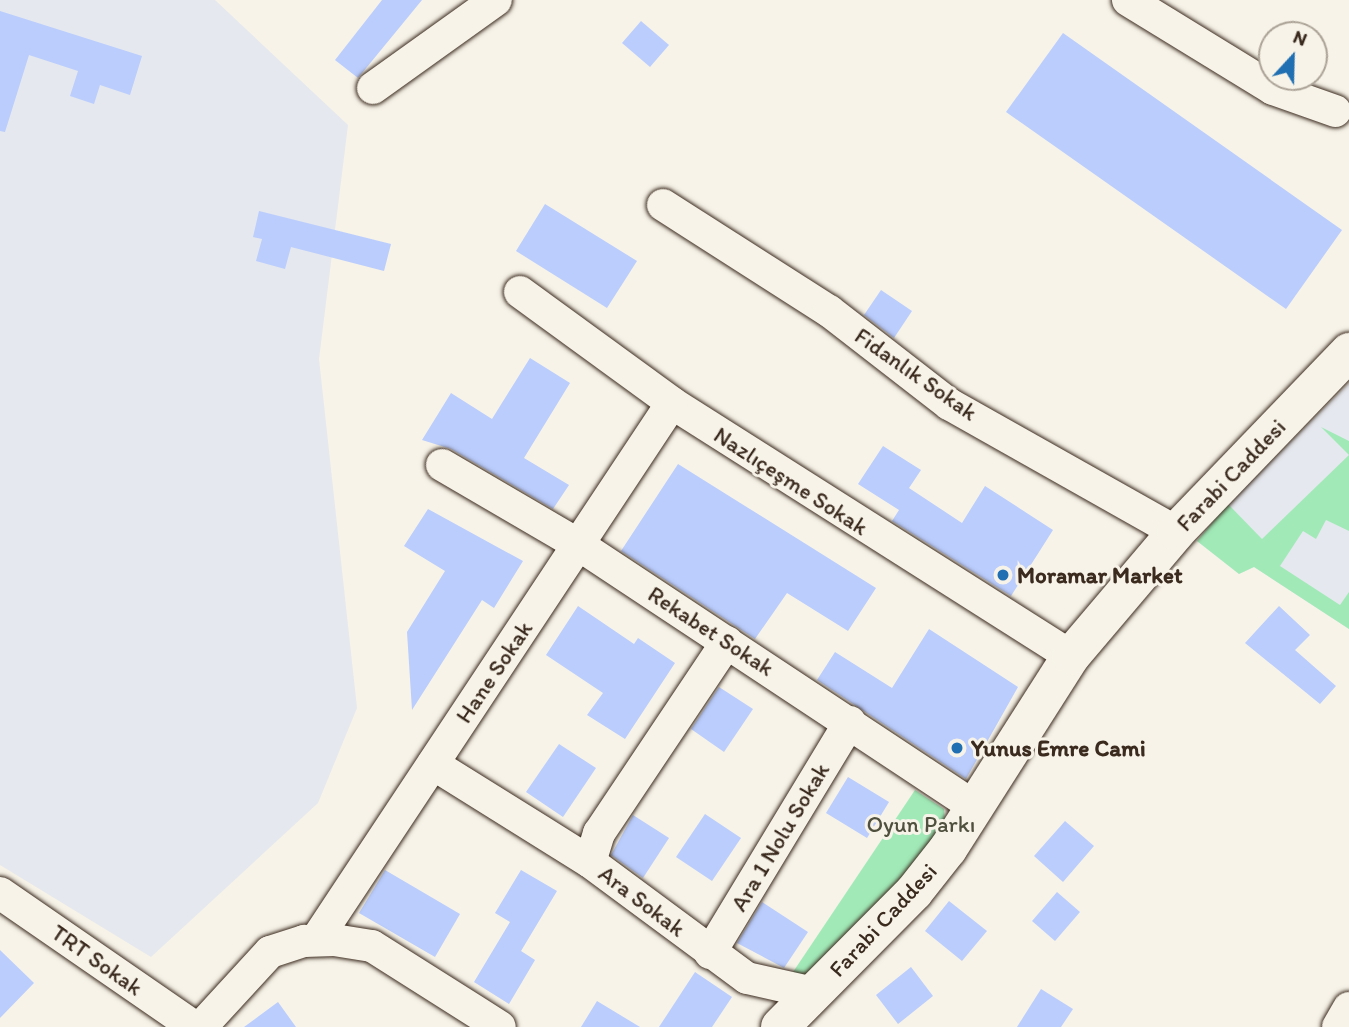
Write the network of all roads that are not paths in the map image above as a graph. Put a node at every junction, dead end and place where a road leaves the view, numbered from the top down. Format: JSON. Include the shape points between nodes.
{"nodes":[{"id":1,"x":496,"y":0,"type":"edge"},
{"id":2,"x":1128,"y":0,"type":"edge"},
{"id":3,"x":373,"y":88,"type":"dead end"},
{"id":4,"x":1335,"y":111,"type":"dead end"},
{"id":5,"x":663,"y":205,"type":"dead end"},
{"id":6,"x":520,"y":292,"type":"dead end"},
{"id":7,"x":1349,"y":352,"type":"edge"},
{"id":8,"x":672,"y":403,"type":"junction"},
{"id":9,"x":442,"y":465,"type":"dead end"},
{"id":10,"x":1176,"y":532,"type":"junction"},
{"id":11,"x":579,"y":545,"type":"junction"},
{"id":12,"x":727,"y":642,"type":"junction"},
{"id":13,"x":1071,"y":656,"type":"junction"},
{"id":14,"x":850,"y":722,"type":"junction"},
{"id":15,"x":433,"y":764,"type":"junction"},
{"id":16,"x":975,"y":807,"type":"junction"},
{"id":17,"x":590,"y":862,"type":"junction"},
{"id":18,"x":0,"y":893,"type":"edge"},
{"id":19,"x":316,"y":940,"type":"junction"},
{"id":20,"x":710,"y":953,"type":"junction"},
{"id":21,"x":814,"y":993,"type":"junction"},
{"id":22,"x":1349,"y":1008,"type":"edge"},
{"id":23,"x":494,"y":1026,"type":"edge"},
{"id":24,"x":194,"y":1027,"type":"edge"},
{"id":25,"x":201,"y":1027,"type":"edge"},
{"id":26,"x":780,"y":1027,"type":"edge"},
{"id":27,"x":1338,"y":1027,"type":"edge"}],
"edges":[{"from":1,"to":3,"type":"street"},
{"from":2,"to":4,"type":"street","via":[[1273,89]]},
{"from":5,"to":10,"type":"street","name":"Fidanlık Sokak","via":[[829,311],[949,404]]},
{"from":6,"to":8,"type":"street","name":"Nazlıçeşme Sokak"},
{"from":7,"to":10,"type":"street","name":"Farabi Caddesi"},
{"from":8,"to":11,"type":"street","name":"Hane Sokak"},
{"from":8,"to":13,"type":"street","name":"Nazlıçeşme Sokak"},
{"from":9,"to":11,"type":"street","name":"Rekabet Sokak"},
{"from":10,"to":13,"type":"street","name":"Farabi Caddesi"},
{"from":11,"to":12,"type":"street","name":"Rekabet Sokak"},
{"from":11,"to":15,"type":"street","name":"Hane Sokak"},
{"from":12,"to":14,"type":"street","name":"Rekabet Sokak"},
{"from":12,"to":17,"type":"street","name":"Ara Sokak","via":[[599,833]]},
{"from":13,"to":16,"type":"street","name":"Farabi Caddesi"},
{"from":14,"to":16,"type":"street","name":"Rekabet Sokak"},
{"from":14,"to":20,"type":"street","name":"Ara 1 Nolu Sokak"},
{"from":15,"to":17,"type":"street"},
{"from":15,"to":19,"type":"street","name":"Hane Sokak"},
{"from":16,"to":21,"type":"street","name":"Farabi Caddesi","via":[[914,892]]},
{"from":17,"to":20,"type":"street","name":"Ara Sokak"},
{"from":18,"to":24,"type":"street","name":"TRT Sokak"},
{"from":19,"to":23,"type":"street","via":[[372,946]]},
{"from":19,"to":25,"type":"street","via":[[270,952]]},
{"from":20,"to":21,"type":"street","name":"Ara Sokak","via":[[747,978]]},
{"from":21,"to":26,"type":"street","name":"Farabi Caddesi"},
{"from":22,"to":27,"type":"street"}]}
